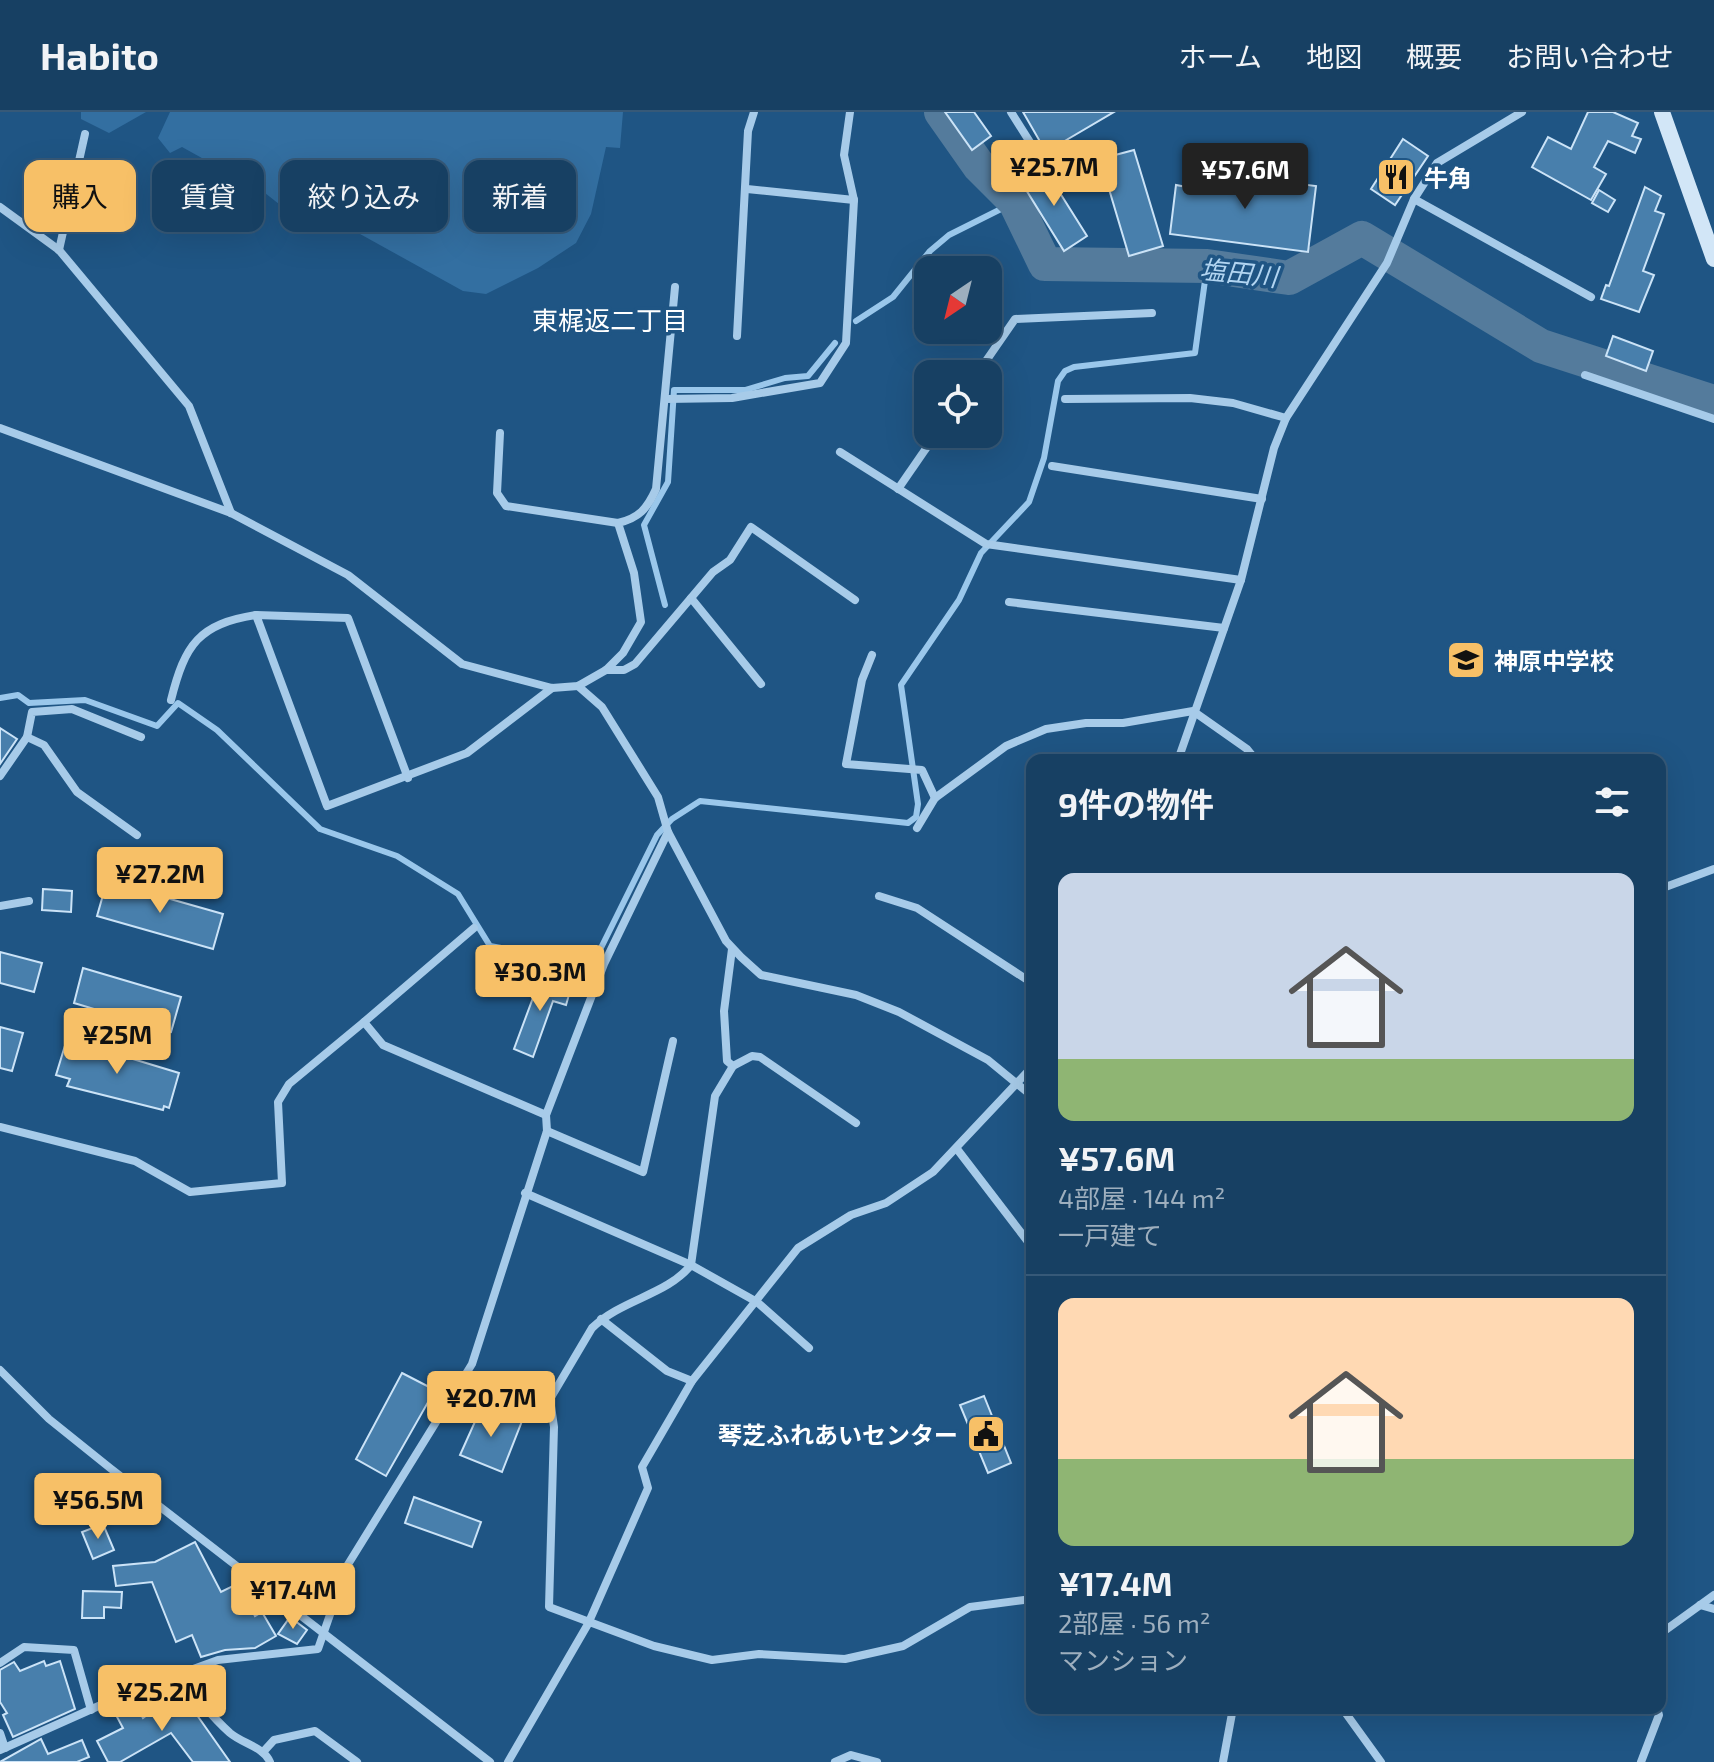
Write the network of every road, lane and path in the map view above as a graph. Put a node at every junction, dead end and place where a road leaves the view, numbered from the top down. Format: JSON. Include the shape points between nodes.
{"nodes":[{"id":1,"x":754,"y":112,"type":"edge"},
{"id":2,"x":1011,"y":112,"type":"edge"},
{"id":3,"x":1522,"y":112,"type":"edge"},
{"id":4,"x":1662,"y":112,"type":"edge"},
{"id":5,"x":847,"y":113,"type":"edge"},
{"id":6,"x":85,"y":134,"type":"dead end"},
{"id":7,"x":1033,"y":147,"type":"dead end"},
{"id":8,"x":747,"y":189,"type":"junction"},
{"id":9,"x":1414,"y":199,"type":"junction"},
{"id":10,"x":854,"y":200,"type":"junction"},
{"id":11,"x":0,"y":207,"type":"edge"},
{"id":12,"x":59,"y":250,"type":"junction"},
{"id":13,"x":1714,"y":259,"type":"edge"},
{"id":14,"x":675,"y":287,"type":"dead end"},
{"id":15,"x":1591,"y":297,"type":"dead end"},
{"id":16,"x":1152,"y":313,"type":"dead end"},
{"id":17,"x":737,"y":336,"type":"dead end"},
{"id":18,"x":987,"y":360,"type":"edge"},
{"id":19,"x":1585,"y":375,"type":"dead end"},
{"id":20,"x":666,"y":399,"type":"junction"},
{"id":21,"x":1065,"y":399,"type":"dead end"},
{"id":22,"x":1286,"y":418,"type":"junction"},
{"id":23,"x":1714,"y":419,"type":"edge"},
{"id":24,"x":0,"y":428,"type":"edge"},
{"id":25,"x":500,"y":433,"type":"dead end"},
{"id":26,"x":926,"y":448,"type":"edge"},
{"id":27,"x":840,"y":452,"type":"dead end"},
{"id":28,"x":1052,"y":466,"type":"dead end"},
{"id":29,"x":898,"y":489,"type":"junction"},
{"id":30,"x":1262,"y":499,"type":"junction"},
{"id":31,"x":231,"y":513,"type":"junction"},
{"id":32,"x":618,"y":523,"type":"junction"},
{"id":33,"x":1241,"y":580,"type":"junction"},
{"id":34,"x":691,"y":598,"type":"junction"},
{"id":35,"x":855,"y":600,"type":"dead end"},
{"id":36,"x":1009,"y":602,"type":"dead end"},
{"id":37,"x":256,"y":615,"type":"junction"},
{"id":38,"x":1224,"y":628,"type":"junction"},
{"id":39,"x":872,"y":655,"type":"dead end"},
{"id":40,"x":606,"y":670,"type":"junction"},
{"id":41,"x":761,"y":684,"type":"dead end"},
{"id":42,"x":578,"y":686,"type":"junction"},
{"id":43,"x":552,"y":688,"type":"junction"},
{"id":44,"x":171,"y":700,"type":"dead end"},
{"id":45,"x":1193,"y":711,"type":"junction"},
{"id":46,"x":27,"y":737,"type":"junction"},
{"id":47,"x":141,"y":737,"type":"dead end"},
{"id":48,"x":1180,"y":754,"type":"edge"},
{"id":49,"x":1251,"y":754,"type":"edge"},
{"id":50,"x":0,"y":776,"type":"edge"},
{"id":51,"x":408,"y":778,"type":"junction"},
{"id":52,"x":935,"y":798,"type":"junction"},
{"id":53,"x":917,"y":828,"type":"dead end"},
{"id":54,"x":668,"y":832,"type":"junction"},
{"id":55,"x":137,"y":835,"type":"dead end"},
{"id":56,"x":1714,"y":869,"type":"edge"},
{"id":57,"x":1666,"y":887,"type":"edge"},
{"id":58,"x":879,"y":896,"type":"dead end"},
{"id":59,"x":29,"y":901,"type":"dead end"},
{"id":60,"x":0,"y":906,"type":"edge"},
{"id":61,"x":474,"y":928,"type":"dead end"},
{"id":62,"x":732,"y":949,"type":"junction"},
{"id":63,"x":1026,"y":979,"type":"edge"},
{"id":64,"x":364,"y":1022,"type":"junction"},
{"id":65,"x":673,"y":1041,"type":"dead end"},
{"id":66,"x":733,"y":1066,"type":"junction"},
{"id":67,"x":1026,"y":1075,"type":"edge"},
{"id":68,"x":1018,"y":1085,"type":"junction"},
{"id":69,"x":1026,"y":1091,"type":"edge"},
{"id":70,"x":546,"y":1115,"type":"junction"},
{"id":71,"x":856,"y":1123,"type":"dead end"},
{"id":72,"x":0,"y":1127,"type":"edge"},
{"id":73,"x":547,"y":1131,"type":"junction"},
{"id":74,"x":957,"y":1149,"type":"junction"},
{"id":75,"x":525,"y":1193,"type":"junction"},
{"id":76,"x":1026,"y":1239,"type":"edge"},
{"id":77,"x":691,"y":1265,"type":"junction"},
{"id":78,"x":757,"y":1302,"type":"junction"},
{"id":79,"x":601,"y":1319,"type":"junction"},
{"id":80,"x":809,"y":1348,"type":"dead end"},
{"id":81,"x":0,"y":1370,"type":"edge"},
{"id":82,"x":692,"y":1381,"type":"junction"},
{"id":83,"x":1714,"y":1595,"type":"edge"},
{"id":84,"x":1026,"y":1600,"type":"edge"},
{"id":85,"x":1700,"y":1605,"type":"junction"},
{"id":86,"x":1714,"y":1609,"type":"edge"},
{"id":87,"x":588,"y":1624,"type":"junction"},
{"id":88,"x":1666,"y":1630,"type":"edge"},
{"id":89,"x":325,"y":1635,"type":"junction"},
{"id":90,"x":0,"y":1663,"type":"edge"},
{"id":91,"x":178,"y":1673,"type":"junction"},
{"id":92,"x":91,"y":1710,"type":"junction"},
{"id":93,"x":1232,"y":1714,"type":"edge"},
{"id":94,"x":1346,"y":1714,"type":"edge"},
{"id":95,"x":1659,"y":1714,"type":"edge"},
{"id":96,"x":0,"y":1733,"type":"edge"},
{"id":97,"x":2,"y":1749,"type":"edge"},
{"id":98,"x":264,"y":1751,"type":"junction"},
{"id":99,"x":271,"y":1762,"type":"edge"},
{"id":100,"x":357,"y":1762,"type":"edge"},
{"id":101,"x":490,"y":1762,"type":"edge"},
{"id":102,"x":508,"y":1762,"type":"edge"},
{"id":103,"x":835,"y":1762,"type":"edge"},
{"id":104,"x":877,"y":1762,"type":"edge"},
{"id":105,"x":1223,"y":1762,"type":"edge"},
{"id":106,"x":1381,"y":1762,"type":"edge"},
{"id":107,"x":1641,"y":1762,"type":"edge"}],
"edges":[{"from":1,"to":8,"type":"street","via":[[748,131]]},
{"from":2,"to":7,"type":"street"},
{"from":3,"to":9,"type":"street","via":[[1437,163]]},
{"from":4,"to":13,"type":"street"},
{"from":5,"to":10,"type":"street","via":[[844,155]]},
{"from":6,"to":12,"type":"street"},
{"from":8,"to":10,"type":"street"},
{"from":8,"to":17,"type":"street"},
{"from":9,"to":15,"type":"street"},
{"from":9,"to":22,"type":"street","via":[[1387,263]]},
{"from":10,"to":20,"type":"street","via":[[846,343],[820,383],[732,398]]},
{"from":11,"to":12,"type":"street"},
{"from":12,"to":31,"type":"street","via":[[189,406]]},
{"from":14,"to":20,"type":"street"},
{"from":16,"to":18,"type":"street","via":[[1015,319]]},
{"from":19,"to":23,"type":"street"},
{"from":20,"to":32,"type":"street","via":[[656,489],[635,519]]},
{"from":21,"to":22,"type":"street","via":[[1190,398]]},
{"from":22,"to":30,"type":"street"},
{"from":24,"to":31,"type":"street"},
{"from":25,"to":32,"type":"street","via":[[497,493],[506,506]]},
{"from":26,"to":29,"type":"street"},
{"from":27,"to":29,"type":"street"},
{"from":28,"to":30,"type":"street"},
{"from":29,"to":33,"type":"street","via":[[986,544]]},
{"from":30,"to":33,"type":"street"},
{"from":31,"to":43,"type":"street","via":[[348,575],[462,664]]},
{"from":32,"to":40,"type":"street","via":[[634,573],[641,622]]},
{"from":33,"to":38,"type":"street"},
{"from":34,"to":35,"type":"street","via":[[730,560],[751,527]]},
{"from":34,"to":40,"type":"street","via":[[635,664]]},
{"from":34,"to":41,"type":"street"},
{"from":36,"to":38,"type":"street"},
{"from":37,"to":44,"type":"street","via":[[212,626],[199,636],[181,664]]},
{"from":37,"to":51,"type":"street","via":[[348,618]]},
{"from":37,"to":51,"type":"street","via":[[327,806]]},
{"from":38,"to":45,"type":"street"},
{"from":39,"to":52,"type":"street","via":[[846,764],[922,770]]},
{"from":40,"to":42,"type":"street"},
{"from":42,"to":43,"type":"street"},
{"from":42,"to":54,"type":"street","via":[[602,707],[658,797]]},
{"from":43,"to":51,"type":"street","via":[[467,753]]},
{"from":45,"to":48,"type":"street"},
{"from":45,"to":49,"type":"street"},
{"from":45,"to":52,"type":"street","via":[[1046,729],[1006,746]]},
{"from":46,"to":47,"type":"street","via":[[32,712],[72,709]]},
{"from":46,"to":50,"type":"street"},
{"from":46,"to":55,"type":"street","via":[[44,745],[77,792]]},
{"from":52,"to":53,"type":"street"},
{"from":54,"to":62,"type":"street"},
{"from":54,"to":70,"type":"street","via":[[604,964]]},
{"from":56,"to":57,"type":"street"},
{"from":58,"to":63,"type":"street","via":[[917,908]]},
{"from":59,"to":60,"type":"street"},
{"from":61,"to":64,"type":"street"},
{"from":62,"to":66,"type":"street","via":[[724,1011],[727,1061]]},
{"from":62,"to":68,"type":"street","via":[[761,975],[856,995],[899,1012],[988,1060]]},
{"from":64,"to":70,"type":"street","via":[[383,1045]]},
{"from":64,"to":72,"type":"street","via":[[289,1084],[278,1102],[282,1183],[190,1192],[135,1161]]},
{"from":65,"to":73,"type":"street","via":[[643,1172]]},
{"from":66,"to":71,"type":"street","via":[[760,1057]]},
{"from":66,"to":77,"type":"street","via":[[715,1096]]},
{"from":67,"to":68,"type":"street"},
{"from":68,"to":69,"type":"street"},
{"from":68,"to":74,"type":"street"},
{"from":70,"to":73,"type":"street"},
{"from":73,"to":75,"type":"street"},
{"from":74,"to":76,"type":"street"},
{"from":74,"to":78,"type":"street","via":[[886,1203],[851,1215],[798,1248]]},
{"from":75,"to":77,"type":"street"},
{"from":75,"to":89,"type":"street","via":[[472,1364],[347,1566]]},
{"from":77,"to":78,"type":"street"},
{"from":77,"to":79,"type":"street","via":[[680,1279],[615,1307]]},
{"from":78,"to":80,"type":"street"},
{"from":78,"to":82,"type":"street"},
{"from":79,"to":82,"type":"street","via":[[667,1371]]},
{"from":79,"to":87,"type":"street","via":[[550,1399],[554,1427],[547,1603]]},
{"from":81,"to":89,"type":"street","via":[[61,1429]]},
{"from":82,"to":87,"type":"street","via":[[642,1467],[648,1488]]},
{"from":83,"to":85,"type":"street"},
{"from":84,"to":87,"type":"street","via":[[970,1607],[903,1646],[845,1659],[759,1654],[712,1660]]},
{"from":85,"to":86,"type":"street"},
{"from":85,"to":88,"type":"street"},
{"from":87,"to":102,"type":"street"},
{"from":89,"to":91,"type":"street","via":[[318,1649],[218,1660]]},
{"from":89,"to":101,"type":"street"},
{"from":90,"to":92,"type":"street","via":[[24,1647],[74,1650]]},
{"from":91,"to":92,"type":"street"},
{"from":91,"to":98,"type":"street","via":[[229,1732]]},
{"from":92,"to":97,"type":"street"},
{"from":93,"to":105,"type":"street"},
{"from":94,"to":106,"type":"street"},
{"from":95,"to":107,"type":"street"},
{"from":96,"to":97,"type":"street"},
{"from":98,"to":99,"type":"street"},
{"from":98,"to":100,"type":"street","via":[[274,1740],[315,1731]]},
{"from":103,"to":104,"type":"street","via":[[851,1755]]}]}
